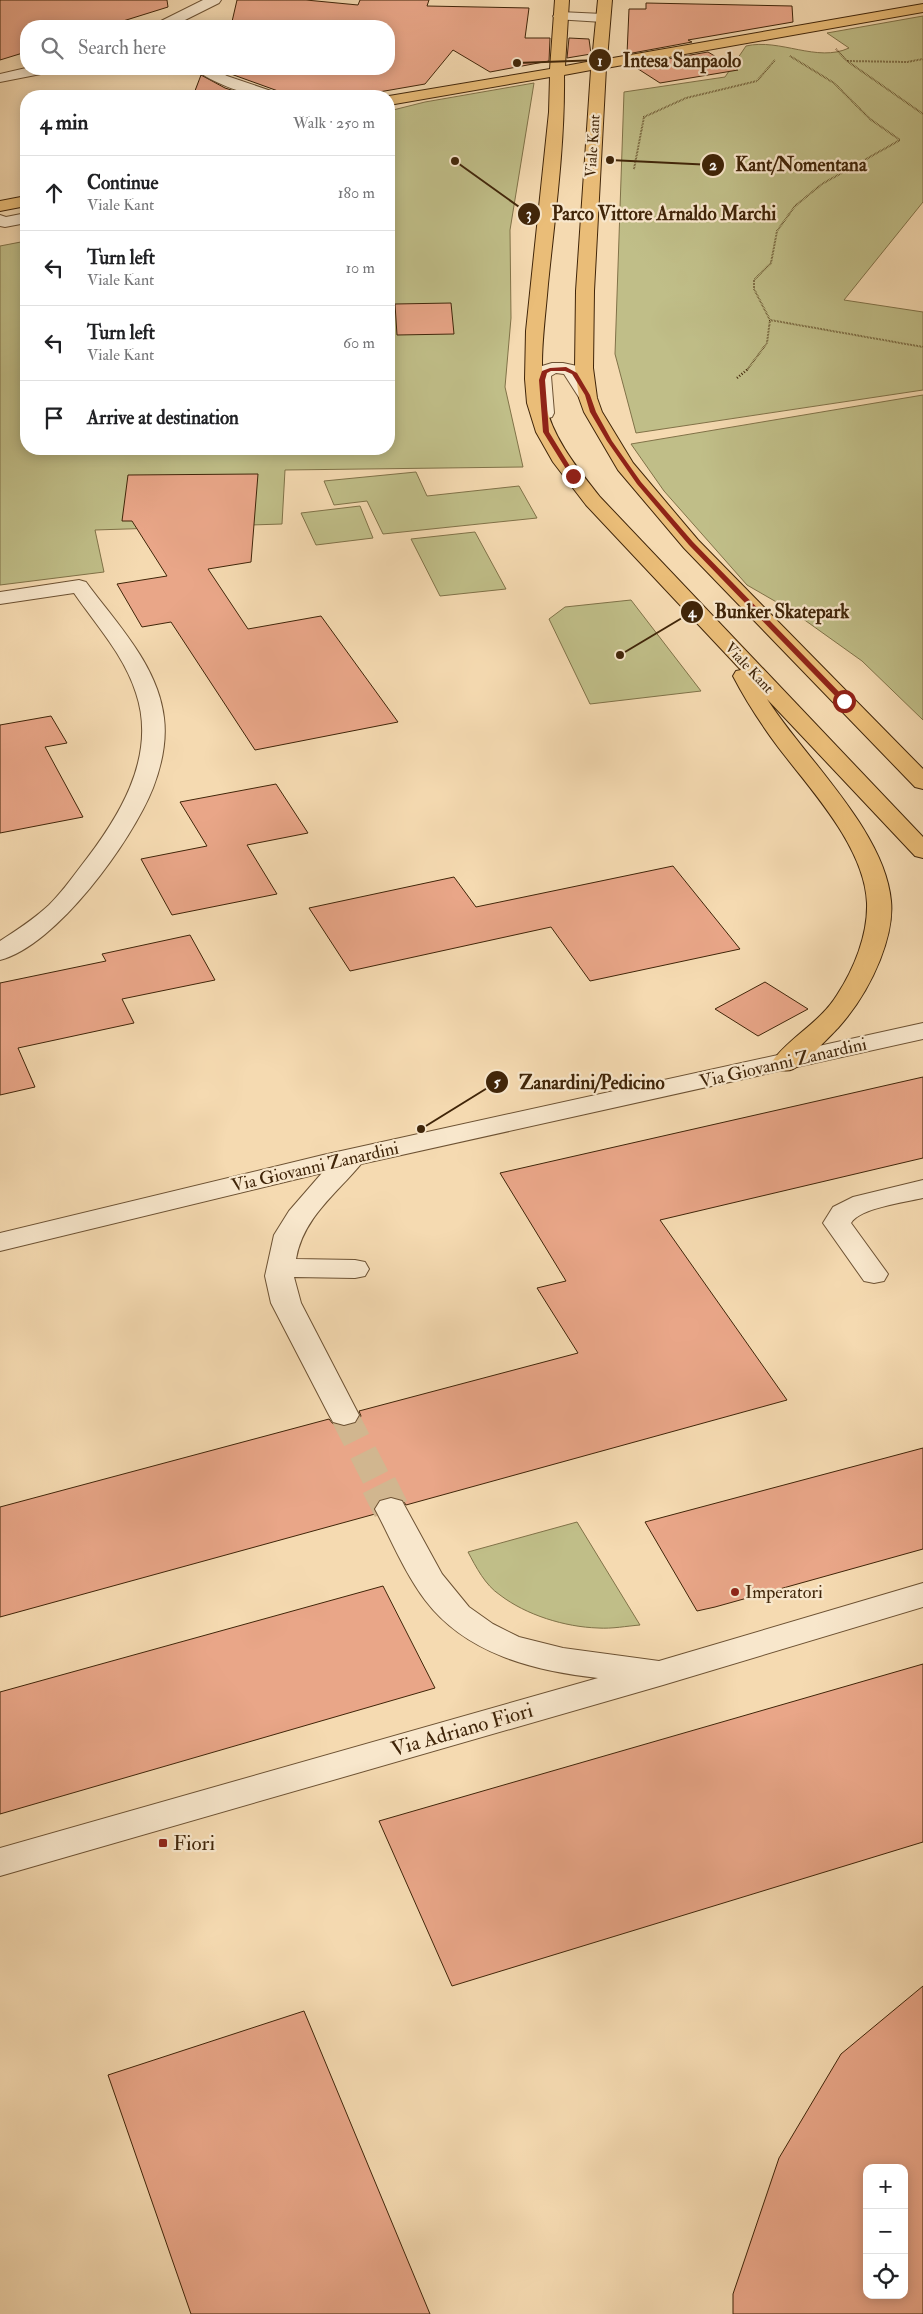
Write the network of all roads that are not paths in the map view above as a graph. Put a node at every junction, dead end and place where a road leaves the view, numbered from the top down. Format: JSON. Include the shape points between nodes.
{"nodes":[{"id":1,"x":562,"y":0,"type":"edge"},
{"id":2,"x":605,"y":0,"type":"edge"},
{"id":3,"x":211,"y":2,"type":"edge"},
{"id":4,"x":923,"y":8,"type":"edge"},
{"id":5,"x":560,"y":16,"type":"junction"},
{"id":6,"x":603,"y":18,"type":"junction"},
{"id":7,"x":174,"y":20,"type":"edge"},
{"id":8,"x":202,"y":20,"type":"edge"},
{"id":9,"x":600,"y":63,"type":"junction"},
{"id":10,"x":557,"y":70,"type":"junction"},
{"id":11,"x":20,"y":74,"type":"edge"},
{"id":12,"x":215,"y":75,"type":"edge"},
{"id":13,"x":0,"y":78,"type":"edge"},
{"id":14,"x":254,"y":90,"type":"edge"},
{"id":15,"x":395,"y":100,"type":"edge"},
{"id":16,"x":20,"y":202,"type":"edge"},
{"id":17,"x":0,"y":206,"type":"edge"},
{"id":18,"x":20,"y":219,"type":"edge"},
{"id":19,"x":0,"y":220,"type":"edge"},
{"id":20,"x":535,"y":331,"type":"junction"},
{"id":21,"x":584,"y":348,"type":"junction"},
{"id":22,"x":588,"y":395,"type":"junction"},
{"id":23,"x":546,"y":432,"type":"junction"},
{"id":24,"x":0,"y":598,"type":"edge"},
{"id":25,"x":732,"y":650,"type":"junction"},
{"id":26,"x":844,"y":701,"type":"junction"},
{"id":27,"x":923,"y":755,"type":"edge"},
{"id":28,"x":923,"y":782,"type":"edge"},
{"id":29,"x":923,"y":851,"type":"edge"},
{"id":30,"x":0,"y":952,"type":"edge"},
{"id":31,"x":923,"y":1031,"type":"edge"},
{"id":32,"x":784,"y":1063,"type":"junction"},
{"id":33,"x":351,"y":1159,"type":"junction"},
{"id":34,"x":923,"y":1189,"type":"edge"},
{"id":35,"x":0,"y":1242,"type":"edge"},
{"id":36,"x":280,"y":1268,"type":"junction"},
{"id":37,"x":355,"y":1269,"type":"dead end"},
{"id":38,"x":874,"y":1274,"type":"dead end"},
{"id":39,"x":344,"y":1415,"type":"tunnel mouth"},
{"id":40,"x":392,"y":1509,"type":"tunnel mouth"},
{"id":41,"x":923,"y":1595,"type":"edge"},
{"id":42,"x":663,"y":1672,"type":"junction"},
{"id":43,"x":0,"y":1862,"type":"edge"}],
"edges":[{"from":1,"to":5,"type":"main road","name":"Viale Kant"},
{"from":2,"to":6,"type":"main road","name":"Viale Kant"},
{"from":3,"to":7,"type":"street"},
{"from":3,"to":8,"type":"street"},
{"from":4,"to":9,"type":"main road"},
{"from":5,"to":6,"type":"street"},
{"from":5,"to":10,"type":"main road","name":"Viale Kant"},
{"from":6,"to":9,"type":"main road","name":"Viale Kant"},
{"from":9,"to":10,"type":"main road"},
{"from":9,"to":21,"type":"main road","name":"Viale Kant","via":[[594,121]]},
{"from":10,"to":15,"type":"main road"},
{"from":10,"to":20,"type":"main road","name":"Viale Kant","via":[[557,112]]},
{"from":11,"to":13,"type":"street"},
{"from":12,"to":14,"type":"street"},
{"from":16,"to":17,"type":"main road"},
{"from":18,"to":19,"type":"street"},
{"from":20,"to":21,"type":"street","name":"Viale Kant","via":[[542,353],[549,358],[571,358]]},
{"from":20,"to":23,"type":"main road","name":"Viale Kant","via":[[536,403]]},
{"from":21,"to":22,"type":"main road","name":"Viale Kant"},
{"from":22,"to":23,"type":"street","name":"Viale Kant","via":[[571,370],[553,368],[544,372]]},
{"from":22,"to":26,"type":"main road","name":"Viale Kant","via":[[602,429],[639,483],[691,544]]},
{"from":23,"to":25,"type":"main road","name":"Viale Kant","via":[[563,462],[593,501]]},
{"from":24,"to":30,"type":"street","via":[[79,586],[137,670],[148,693],[154,720],[154,745],[141,792],[113,842],[64,904]]},
{"from":25,"to":29,"type":"main road","name":"Viale Kant"},
{"from":25,"to":32,"type":"main road","via":[[756,701],[859,845],[874,876],[879,897],[876,937],[858,980],[840,1010]]},
{"from":26,"to":27,"type":"main road"},
{"from":26,"to":28,"type":"main road","name":"Viale Kant"},
{"from":31,"to":32,"type":"street","name":"Via Giovanni Zanardini"},
{"from":32,"to":33,"type":"street","name":"Via Giovanni Zanardini"},
{"from":33,"to":35,"type":"street","name":"Via Giovanni Zanardini"},
{"from":33,"to":36,"type":"street","via":[[299,1217],[288,1235]]},
{"from":34,"to":38,"type":"street","via":[[863,1203],[843,1212],[837,1224]]},
{"from":36,"to":37,"type":"street"},
{"from":36,"to":39,"type":"street","via":[[286,1303]]},
{"from":40,"to":42,"type":"street","via":[[425,1575],[469,1626],[502,1645],[530,1654]]},
{"from":41,"to":42,"type":"street","name":"Via Adriano Fiori"},
{"from":42,"to":43,"type":"street","name":"Via Adriano Fiori"}]}
